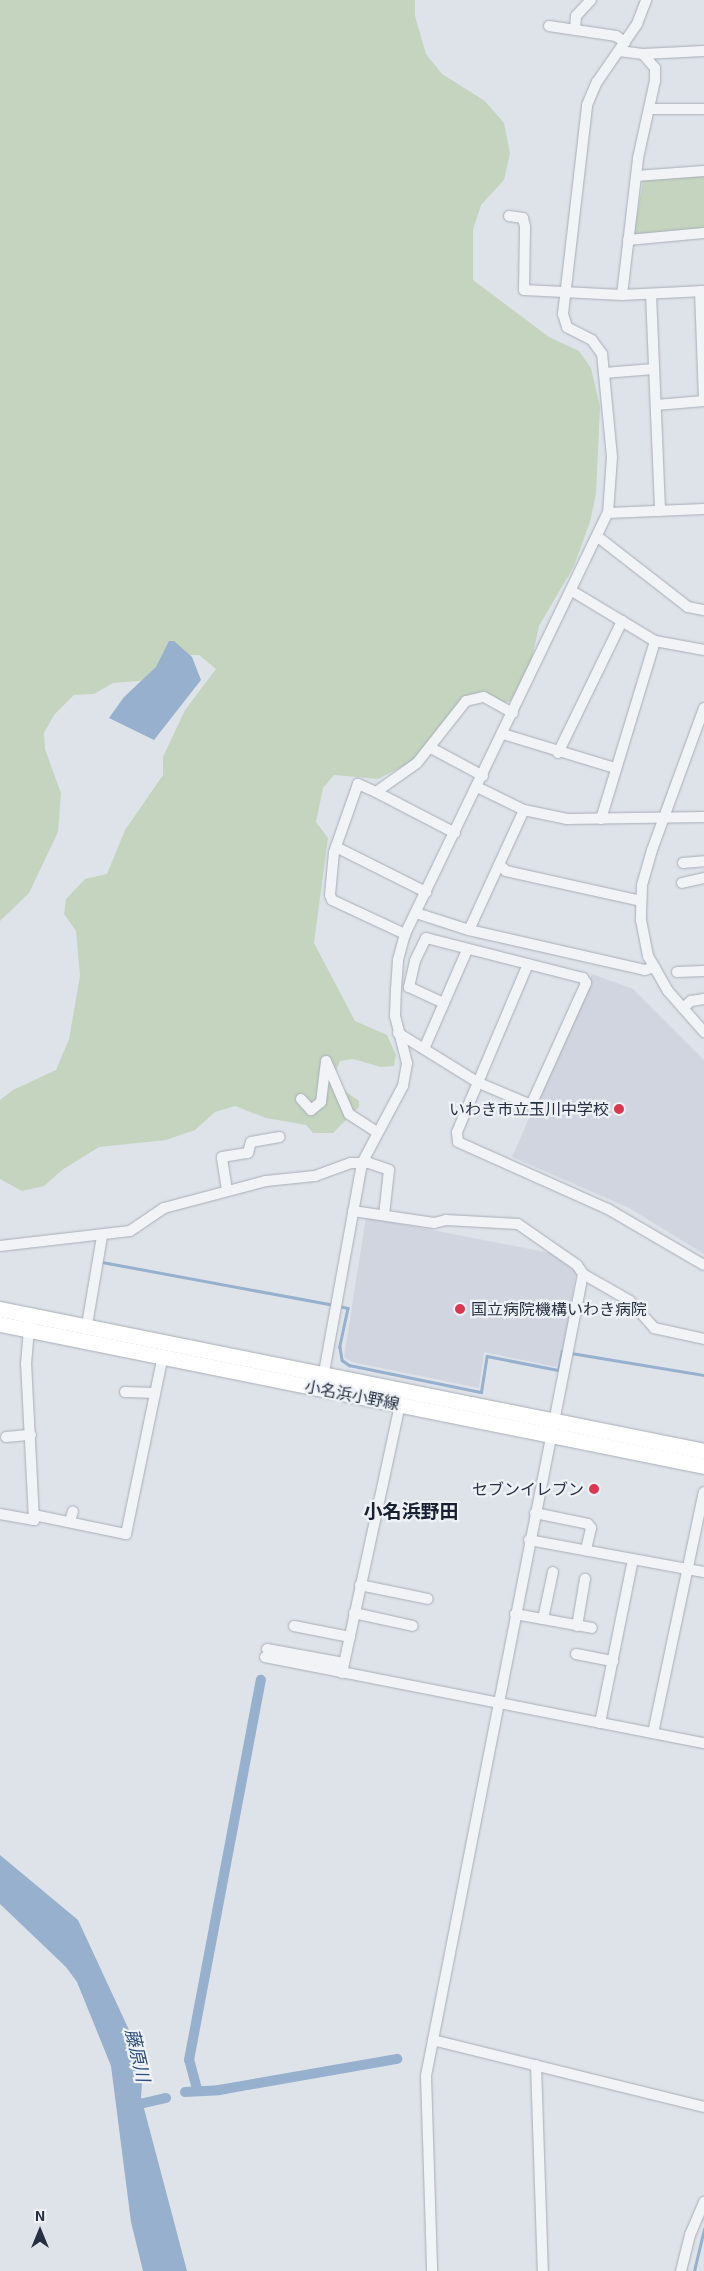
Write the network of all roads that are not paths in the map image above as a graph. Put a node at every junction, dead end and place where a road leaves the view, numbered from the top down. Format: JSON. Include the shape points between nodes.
{"nodes":[{"id":1,"x":591,"y":0,"type":"edge"},
{"id":2,"x":646,"y":0,"type":"edge"},
{"id":3,"x":549,"y":26,"type":"dead end"},
{"id":4,"x":575,"y":30,"type":"junction"},
{"id":5,"x":625,"y":42,"type":"junction"},
{"id":6,"x":704,"y":50,"type":"edge"},
{"id":7,"x":619,"y":51,"type":"junction"},
{"id":8,"x":643,"y":54,"type":"junction"},
{"id":9,"x":650,"y":108,"type":"junction"},
{"id":10,"x":704,"y":109,"type":"edge"},
{"id":11,"x":704,"y":171,"type":"edge"},
{"id":12,"x":636,"y":176,"type":"junction"},
{"id":13,"x":509,"y":216,"type":"dead end"},
{"id":14,"x":704,"y":233,"type":"edge"},
{"id":15,"x":628,"y":240,"type":"junction"},
{"id":16,"x":702,"y":291,"type":"edge"},
{"id":17,"x":564,"y":294,"type":"junction"},
{"id":18,"x":651,"y":294,"type":"junction"},
{"id":19,"x":622,"y":295,"type":"junction"},
{"id":20,"x":654,"y":369,"type":"junction"},
{"id":21,"x":604,"y":373,"type":"junction"},
{"id":22,"x":704,"y":400,"type":"edge"},
{"id":23,"x":656,"y":405,"type":"junction"},
{"id":24,"x":704,"y":509,"type":"edge"},
{"id":25,"x":660,"y":511,"type":"junction"},
{"id":26,"x":608,"y":513,"type":"junction"},
{"id":27,"x":598,"y":538,"type":"junction"},
{"id":28,"x":572,"y":591,"type":"junction"},
{"id":29,"x":704,"y":610,"type":"edge"},
{"id":30,"x":622,"y":621,"type":"junction"},
{"id":31,"x":655,"y":641,"type":"junction"},
{"id":32,"x":704,"y":650,"type":"edge"},
{"id":33,"x":704,"y":708,"type":"edge"},
{"id":34,"x":513,"y":713,"type":"junction"},
{"id":35,"x":503,"y":734,"type":"junction"},
{"id":36,"x":432,"y":748,"type":"junction"},
{"id":37,"x":558,"y":753,"type":"junction"},
{"id":38,"x":615,"y":768,"type":"junction"},
{"id":39,"x":483,"y":776,"type":"junction"},
{"id":40,"x":477,"y":787,"type":"junction"},
{"id":41,"x":376,"y":792,"type":"junction"},
{"id":42,"x":524,"y":810,"type":"junction"},
{"id":43,"x":704,"y":817,"type":"edge"},
{"id":44,"x":601,"y":818,"type":"junction"},
{"id":45,"x":664,"y":818,"type":"junction"},
{"id":46,"x":455,"y":833,"type":"junction"},
{"id":47,"x":336,"y":847,"type":"junction"},
{"id":48,"x":704,"y":861,"type":"edge"},
{"id":49,"x":683,"y":863,"type":"dead end"},
{"id":50,"x":500,"y":865,"type":"junction"},
{"id":51,"x":704,"y":878,"type":"edge"},
{"id":52,"x":682,"y":883,"type":"dead end"},
{"id":53,"x":426,"y":892,"type":"junction"},
{"id":54,"x":641,"y":901,"type":"junction"},
{"id":55,"x":416,"y":913,"type":"junction"},
{"id":56,"x":469,"y":930,"type":"junction"},
{"id":57,"x":405,"y":934,"type":"junction"},
{"id":58,"x":467,"y":950,"type":"junction"},
{"id":59,"x":528,"y":964,"type":"junction"},
{"id":60,"x":655,"y":967,"type":"junction"},
{"id":61,"x":704,"y":971,"type":"edge"},
{"id":62,"x":677,"y":972,"type":"dead end"},
{"id":63,"x":704,"y":1000,"type":"edge"},
{"id":64,"x":444,"y":1003,"type":"junction"},
{"id":65,"x":683,"y":1008,"type":"junction"},
{"id":66,"x":704,"y":1032,"type":"edge"},
{"id":67,"x":398,"y":1034,"type":"junction"},
{"id":68,"x":424,"y":1049,"type":"junction"},
{"id":69,"x":478,"y":1083,"type":"junction"},
{"id":70,"x":301,"y":1099,"type":"dead end"},
{"id":71,"x":377,"y":1132,"type":"junction"},
{"id":72,"x":280,"y":1137,"type":"dead end"},
{"id":73,"x":362,"y":1163,"type":"junction"},
{"id":74,"x":227,"y":1190,"type":"junction"},
{"id":75,"x":353,"y":1210,"type":"junction"},
{"id":76,"x":384,"y":1215,"type":"junction"},
{"id":77,"x":102,"y":1236,"type":"junction"},
{"id":78,"x":0,"y":1246,"type":"edge"},
{"id":79,"x":704,"y":1265,"type":"edge"},
{"id":80,"x":582,"y":1274,"type":"junction"},
{"id":81,"x":0,"y":1309,"type":"edge"},
{"id":82,"x":30,"y":1321,"type":"junction"},
{"id":83,"x":0,"y":1324,"type":"edge"},
{"id":84,"x":86,"y":1325,"type":"junction"},
{"id":85,"x":704,"y":1339,"type":"edge"},
{"id":86,"x":163,"y":1356,"type":"junction"},
{"id":87,"x":324,"y":1373,"type":"junction"},
{"id":88,"x":322,"y":1389,"type":"junction"},
{"id":89,"x":125,"y":1392,"type":"dead end"},
{"id":90,"x":155,"y":1393,"type":"junction"},
{"id":91,"x":400,"y":1404,"type":"junction"},
{"id":92,"x":552,"y":1428,"type":"junction"},
{"id":93,"x":31,"y":1435,"type":"junction"},
{"id":94,"x":6,"y":1437,"type":"dead end"},
{"id":95,"x":704,"y":1451,"type":"edge"},
{"id":96,"x":704,"y":1466,"type":"edge"},
{"id":97,"x":704,"y":1492,"type":"edge"},
{"id":98,"x":535,"y":1513,"type":"junction"},
{"id":99,"x":0,"y":1514,"type":"edge"},
{"id":100,"x":34,"y":1515,"type":"junction"},
{"id":101,"x":530,"y":1540,"type":"junction"},
{"id":102,"x":586,"y":1550,"type":"junction"},
{"id":103,"x":633,"y":1559,"type":"junction"},
{"id":104,"x":686,"y":1569,"type":"junction"},
{"id":105,"x":553,"y":1572,"type":"dead end"},
{"id":106,"x":704,"y":1572,"type":"edge"},
{"id":107,"x":585,"y":1579,"type":"dead end"},
{"id":108,"x":360,"y":1584,"type":"junction"},
{"id":109,"x":428,"y":1599,"type":"dead end"},
{"id":110,"x":354,"y":1613,"type":"junction"},
{"id":111,"x":515,"y":1614,"type":"junction"},
{"id":112,"x":543,"y":1619,"type":"junction"},
{"id":113,"x":294,"y":1626,"type":"dead end"},
{"id":114,"x":413,"y":1626,"type":"dead end"},
{"id":115,"x":577,"y":1626,"type":"junction"},
{"id":116,"x":592,"y":1628,"type":"dead end"},
{"id":117,"x":350,"y":1637,"type":"junction"},
{"id":118,"x":266,"y":1653,"type":"dead end"},
{"id":119,"x":576,"y":1654,"type":"dead end"},
{"id":120,"x":613,"y":1661,"type":"junction"},
{"id":121,"x":343,"y":1668,"type":"junction"},
{"id":122,"x":498,"y":1703,"type":"junction"},
{"id":123,"x":600,"y":1723,"type":"junction"},
{"id":124,"x":653,"y":1733,"type":"junction"},
{"id":125,"x":704,"y":1743,"type":"edge"},
{"id":126,"x":433,"y":2040,"type":"junction"},
{"id":127,"x":536,"y":2066,"type":"junction"},
{"id":128,"x":704,"y":2107,"type":"edge"},
{"id":129,"x":704,"y":2202,"type":"edge"},
{"id":130,"x":432,"y":2271,"type":"edge"},
{"id":131,"x":543,"y":2271,"type":"edge"},
{"id":132,"x":682,"y":2271,"type":"edge"}],
"edges":[{"from":1,"to":4,"type":"street","via":[[576,16]]},
{"from":2,"to":5,"type":"street"},
{"from":3,"to":4,"type":"street"},
{"from":4,"to":5,"type":"street","via":[[616,36]]},
{"from":5,"to":7,"type":"street"},
{"from":6,"to":8,"type":"street"},
{"from":7,"to":8,"type":"street"},
{"from":7,"to":17,"type":"street","via":[[597,82],[587,105]]},
{"from":8,"to":9,"type":"street","via":[[655,68]]},
{"from":9,"to":10,"type":"street"},
{"from":9,"to":12,"type":"street"},
{"from":11,"to":12,"type":"street"},
{"from":12,"to":15,"type":"street"},
{"from":13,"to":17,"type":"street","via":[[524,218],[524,290]]},
{"from":14,"to":15,"type":"street"},
{"from":15,"to":19,"type":"street"},
{"from":16,"to":18,"type":"street"},
{"from":16,"to":22,"type":"street"},
{"from":17,"to":19,"type":"street"},
{"from":17,"to":21,"type":"street","via":[[562,314],[566,327],[592,340],[602,354]]},
{"from":18,"to":19,"type":"street"},
{"from":18,"to":20,"type":"street"},
{"from":20,"to":21,"type":"street"},
{"from":20,"to":23,"type":"street"},
{"from":21,"to":26,"type":"street","via":[[612,457]]},
{"from":22,"to":23,"type":"street"},
{"from":23,"to":25,"type":"street"},
{"from":24,"to":25,"type":"street"},
{"from":25,"to":26,"type":"street"},
{"from":26,"to":27,"type":"street"},
{"from":27,"to":28,"type":"street"},
{"from":27,"to":29,"type":"street","via":[[688,607]]},
{"from":28,"to":30,"type":"street"},
{"from":28,"to":34,"type":"street"},
{"from":30,"to":31,"type":"street"},
{"from":30,"to":37,"type":"street"},
{"from":31,"to":32,"type":"street"},
{"from":31,"to":38,"type":"street"},
{"from":33,"to":45,"type":"street"},
{"from":34,"to":35,"type":"street"},
{"from":34,"to":36,"type":"street","via":[[484,698],[466,701]]},
{"from":35,"to":37,"type":"street"},
{"from":35,"to":39,"type":"street"},
{"from":36,"to":39,"type":"street"},
{"from":36,"to":41,"type":"street","via":[[402,776]]},
{"from":37,"to":38,"type":"street"},
{"from":38,"to":44,"type":"street"},
{"from":39,"to":40,"type":"street"},
{"from":40,"to":42,"type":"street"},
{"from":40,"to":46,"type":"street"},
{"from":41,"to":46,"type":"street"},
{"from":41,"to":47,"type":"street","via":[[358,784]]},
{"from":42,"to":44,"type":"street","via":[[567,818]]},
{"from":42,"to":50,"type":"street"},
{"from":43,"to":45,"type":"street"},
{"from":44,"to":45,"type":"street"},
{"from":45,"to":54,"type":"street","via":[[652,850]]},
{"from":46,"to":53,"type":"street"},
{"from":47,"to":53,"type":"street"},
{"from":47,"to":57,"type":"street","via":[[332,900]]},
{"from":48,"to":49,"type":"street"},
{"from":50,"to":54,"type":"street","via":[[506,871]]},
{"from":50,"to":56,"type":"street"},
{"from":51,"to":52,"type":"street"},
{"from":53,"to":55,"type":"street"},
{"from":54,"to":60,"type":"street","via":[[648,956]]},
{"from":55,"to":56,"type":"street"},
{"from":55,"to":57,"type":"street"},
{"from":56,"to":60,"type":"street","via":[[645,970]]},
{"from":57,"to":67,"type":"street","via":[[398,960]]},
{"from":58,"to":59,"type":"street"},
{"from":58,"to":64,"type":"street"},
{"from":58,"to":64,"type":"street","via":[[426,938],[415,961],[409,987]]},
{"from":59,"to":69,"type":"street"},
{"from":59,"to":69,"type":"street","via":[[583,978],[586,983],[531,1105]]},
{"from":60,"to":65,"type":"street","via":[[668,991]]},
{"from":61,"to":62,"type":"street"},
{"from":63,"to":65,"type":"street","via":[[691,1001]]},
{"from":64,"to":68,"type":"street"},
{"from":65,"to":66,"type":"street"},
{"from":67,"to":68,"type":"street"},
{"from":67,"to":71,"type":"street","via":[[407,1063],[403,1086]]},
{"from":68,"to":69,"type":"street"},
{"from":69,"to":79,"type":"street","via":[[457,1132],[458,1142],[608,1209]]},
{"from":70,"to":71,"type":"street","via":[[311,1110],[321,1102],[326,1061],[349,1114]]},
{"from":71,"to":73,"type":"street"},
{"from":72,"to":74,"type":"street","via":[[251,1142],[248,1153],[222,1157]]},
{"from":73,"to":74,"type":"street","via":[[302,1179],[266,1181]]},
{"from":73,"to":75,"type":"street"},
{"from":73,"to":76,"type":"street","via":[[390,1172]]},
{"from":74,"to":77,"type":"street","via":[[164,1208],[130,1231]]},
{"from":75,"to":76,"type":"street"},
{"from":75,"to":87,"type":"street"},
{"from":76,"to":80,"type":"street","via":[[434,1222],[518,1224],[578,1265]]},
{"from":77,"to":78,"type":"street"},
{"from":77,"to":84,"type":"street"},
{"from":80,"to":85,"type":"street","via":[[630,1301],[654,1328]]},
{"from":80,"to":92,"type":"street"},
{"from":81,"to":82,"type":"main road","name":"小名浜小野線"},
{"from":82,"to":83,"type":"main road","name":"小名浜小野線"},
{"from":82,"to":84,"type":"main road","name":"小名浜小野線"},
{"from":82,"to":86,"type":"main road","name":"小名浜小野線"},
{"from":82,"to":93,"type":"street","via":[[26,1364]]},
{"from":84,"to":87,"type":"main road","name":"小名浜小野線"},
{"from":86,"to":88,"type":"main road","name":"小名浜小野線"},
{"from":86,"to":90,"type":"street"},
{"from":87,"to":88,"type":"street"},
{"from":87,"to":92,"type":"main road","name":"小名浜小野線"},
{"from":88,"to":91,"type":"main road","name":"小名浜小野線"},
{"from":89,"to":90,"type":"street"},
{"from":90,"to":100,"type":"street","via":[[126,1534],[72,1516]]},
{"from":91,"to":92,"type":"main road","name":"小名浜小野線"},
{"from":91,"to":108,"type":"street"},
{"from":92,"to":95,"type":"main road","name":"小名浜小野線"},
{"from":92,"to":96,"type":"main road","name":"小名浜小野線"},
{"from":92,"to":98,"type":"street"},
{"from":93,"to":94,"type":"street"},
{"from":93,"to":100,"type":"street"},
{"from":97,"to":104,"type":"street"},
{"from":98,"to":101,"type":"street"},
{"from":98,"to":102,"type":"street","via":[[588,1524]]},
{"from":99,"to":100,"type":"street","via":[[34,1520]]},
{"from":101,"to":102,"type":"street"},
{"from":101,"to":111,"type":"street"},
{"from":102,"to":103,"type":"street"},
{"from":103,"to":104,"type":"street"},
{"from":103,"to":120,"type":"street"},
{"from":104,"to":106,"type":"street"},
{"from":104,"to":124,"type":"street"},
{"from":105,"to":112,"type":"street"},
{"from":107,"to":115,"type":"street"},
{"from":108,"to":109,"type":"street"},
{"from":108,"to":110,"type":"street"},
{"from":110,"to":114,"type":"street"},
{"from":110,"to":117,"type":"street"},
{"from":111,"to":112,"type":"street"},
{"from":111,"to":122,"type":"street"},
{"from":112,"to":115,"type":"street"},
{"from":113,"to":117,"type":"street"},
{"from":115,"to":116,"type":"street"},
{"from":117,"to":121,"type":"street"},
{"from":118,"to":121,"type":"street"},
{"from":119,"to":120,"type":"street"},
{"from":120,"to":123,"type":"street"},
{"from":121,"to":122,"type":"street"},
{"from":122,"to":123,"type":"street"},
{"from":122,"to":126,"type":"street"},
{"from":123,"to":124,"type":"street"},
{"from":124,"to":125,"type":"street"},
{"from":126,"to":127,"type":"street"},
{"from":126,"to":130,"type":"street","via":[[426,2076]]},
{"from":127,"to":128,"type":"street"},
{"from":127,"to":131,"type":"street"},
{"from":129,"to":132,"type":"street","via":[[690,2235]]}]}
